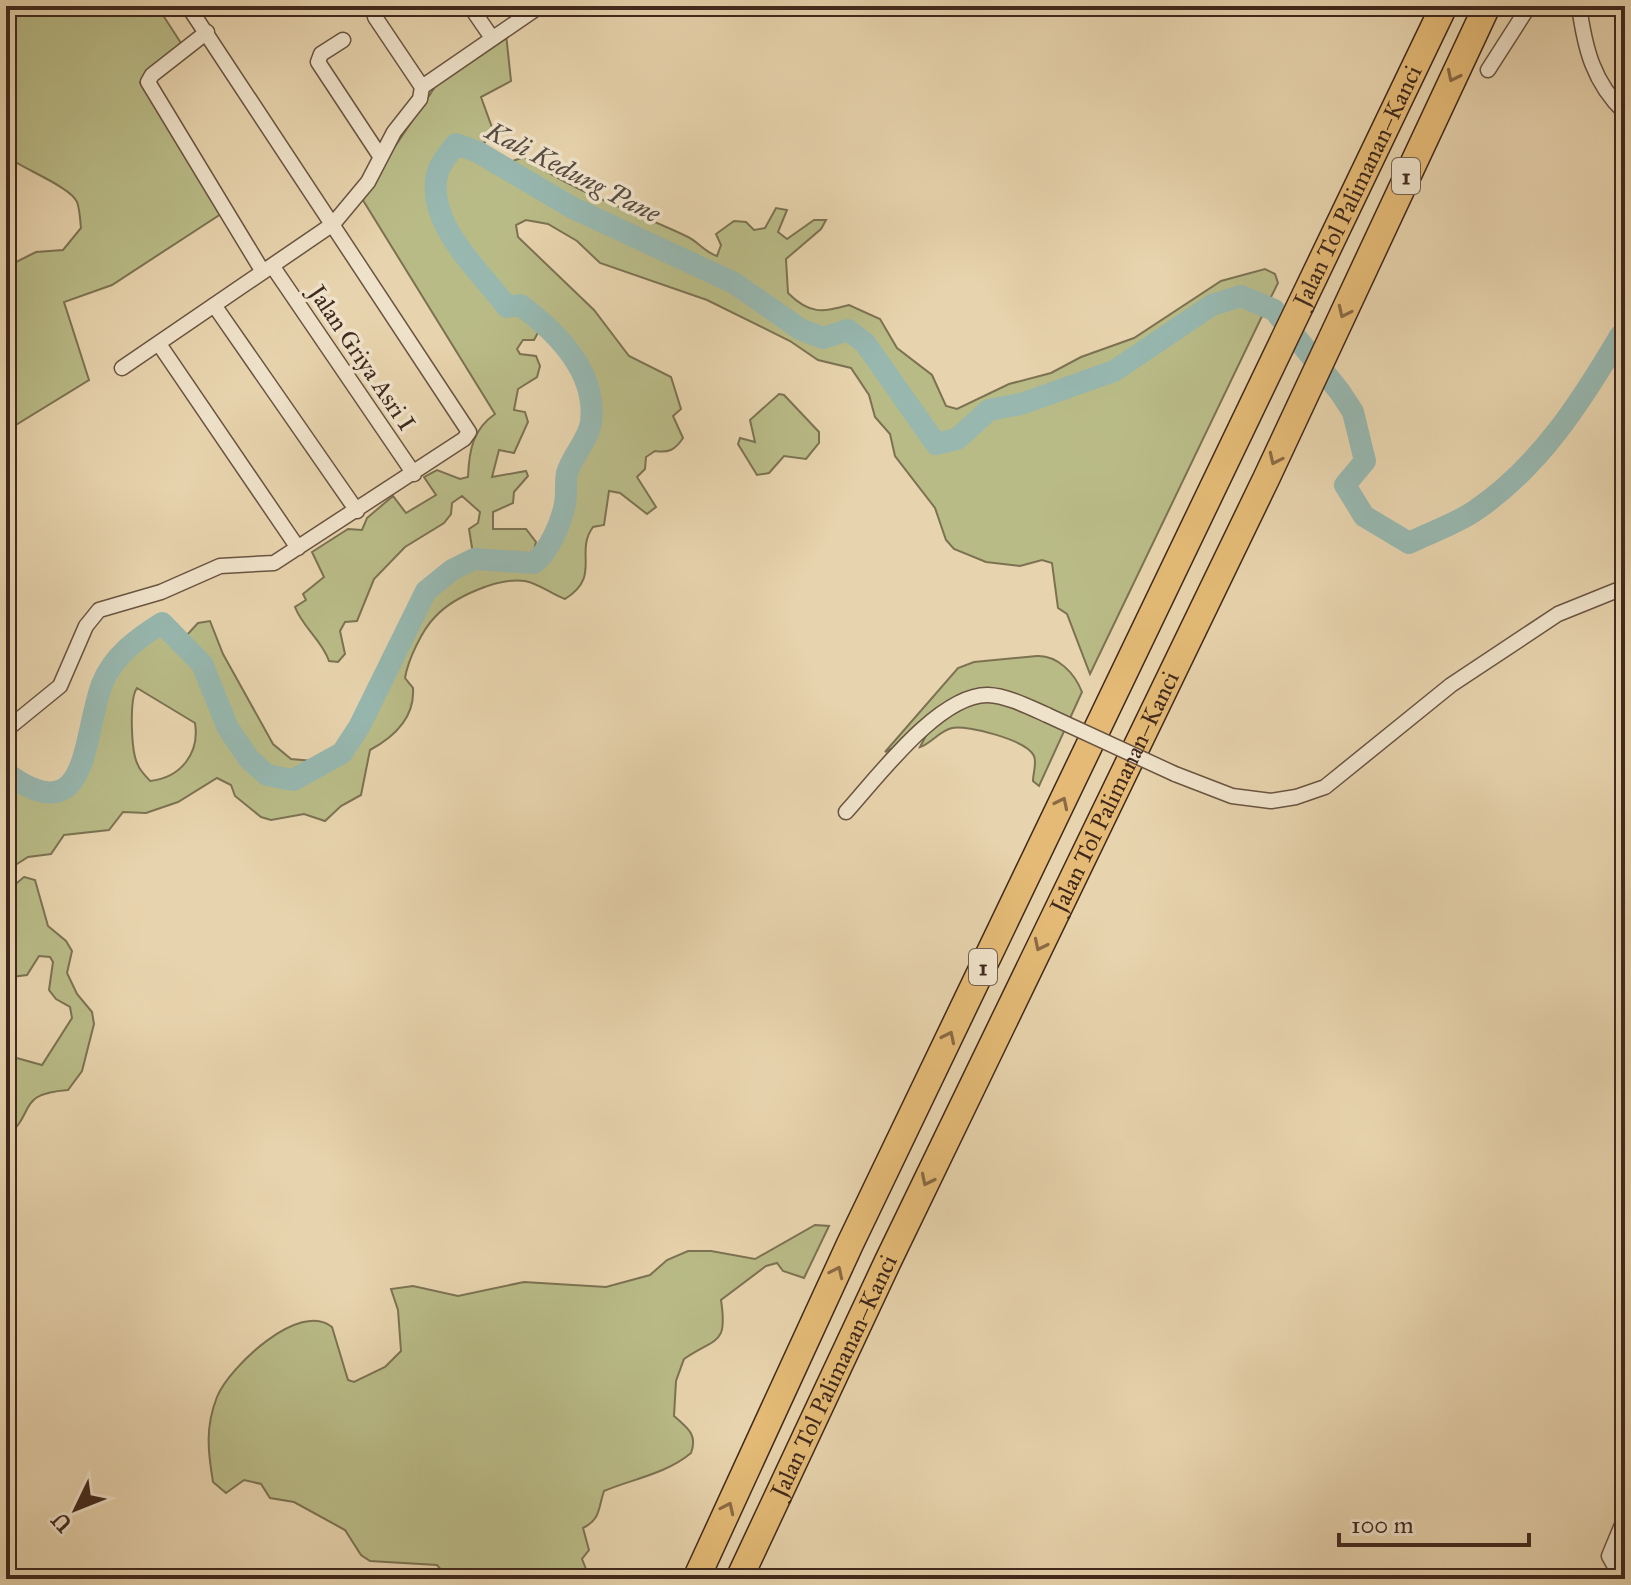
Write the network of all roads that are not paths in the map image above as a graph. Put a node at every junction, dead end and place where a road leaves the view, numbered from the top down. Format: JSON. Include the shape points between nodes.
{"nodes":[{"id":1,"x":188,"y":6,"type":"edge"},
{"id":2,"x":470,"y":6,"type":"edge"},
{"id":3,"x":540,"y":6,"type":"edge"},
{"id":4,"x":1444,"y":6,"type":"edge"},
{"id":5,"x":1487,"y":6,"type":"edge"},
{"id":6,"x":1529,"y":6,"type":"edge"},
{"id":7,"x":1579,"y":6,"type":"edge"},
{"id":8,"x":375,"y":17,"type":"dead end"},
{"id":9,"x":207,"y":32,"type":"junction"},
{"id":10,"x":492,"y":38,"type":"junction"},
{"id":11,"x":343,"y":40,"type":"dead end"},
{"id":12,"x":1488,"y":70,"type":"dead end"},
{"id":13,"x":422,"y":87,"type":"junction"},
{"id":14,"x":1625,"y":113,"type":"edge"},
{"id":15,"x":380,"y":156,"type":"junction"},
{"id":16,"x":333,"y":224,"type":"junction"},
{"id":17,"x":268,"y":270,"type":"junction"},
{"id":18,"x":214,"y":305,"type":"junction"},
{"id":19,"x":159,"y":344,"type":"junction"},
{"id":20,"x":122,"y":368,"type":"dead end"},
{"id":21,"x":414,"y":474,"type":"junction"},
{"id":22,"x":357,"y":511,"type":"junction"},
{"id":23,"x":298,"y":548,"type":"junction"},
{"id":24,"x":1625,"y":587,"type":"edge"},
{"id":25,"x":6,"y":730,"type":"edge"},
{"id":26,"x":846,"y":812,"type":"dead end"},
{"id":27,"x":1624,"y":1520,"type":"edge"},
{"id":28,"x":696,"y":1579,"type":"edge"},
{"id":29,"x":739,"y":1579,"type":"edge"},
{"id":30,"x":1622,"y":1579,"type":"edge"}],
"edges":[{"from":1,"to":9,"type":"street"},
{"from":2,"to":10,"type":"street"},
{"from":3,"to":10,"type":"street"},
{"from":28,"to":4,"type":"highway","name":"Jalan Tol Palimanan–Kanci","number":"1","one_way":true,"via":[[850,1244]]},
{"from":5,"to":29,"type":"highway","name":"Jalan Tol Palimanan–Kanci","number":"1","one_way":true},
{"from":6,"to":12,"type":"street"},
{"from":7,"to":14,"type":"street","via":[[1595,75]]},
{"from":8,"to":13,"type":"street"},
{"from":9,"to":16,"type":"street"},
{"from":9,"to":17,"type":"street","name":"Jalan Griya Asri I","via":[[148,82]]},
{"from":10,"to":13,"type":"street"},
{"from":11,"to":15,"type":"street","via":[[321,54],[318,62]]},
{"from":13,"to":15,"type":"street","via":[[420,99]]},
{"from":15,"to":16,"type":"street","via":[[368,182]]},
{"from":16,"to":17,"type":"street"},
{"from":16,"to":21,"type":"street","via":[[469,432]]},
{"from":17,"to":18,"type":"street"},
{"from":17,"to":21,"type":"street","name":"Jalan Griya Asri I"},
{"from":18,"to":19,"type":"street"},
{"from":18,"to":22,"type":"street"},
{"from":19,"to":20,"type":"street"},
{"from":19,"to":23,"type":"street"},
{"from":21,"to":22,"type":"street"},
{"from":22,"to":23,"type":"street"},
{"from":23,"to":25,"type":"street","via":[[274,563],[220,566],[161,592],[99,610],[86,626],[60,686]]},
{"from":24,"to":26,"type":"street","bridge":true,"via":[[1558,614],[1451,685],[1325,787],[1296,797],[1271,801],[1232,796],[1047,715],[988,695],[964,700],[917,735]]},
{"from":27,"to":30,"type":"street","via":[[1609,1556]]}]}
